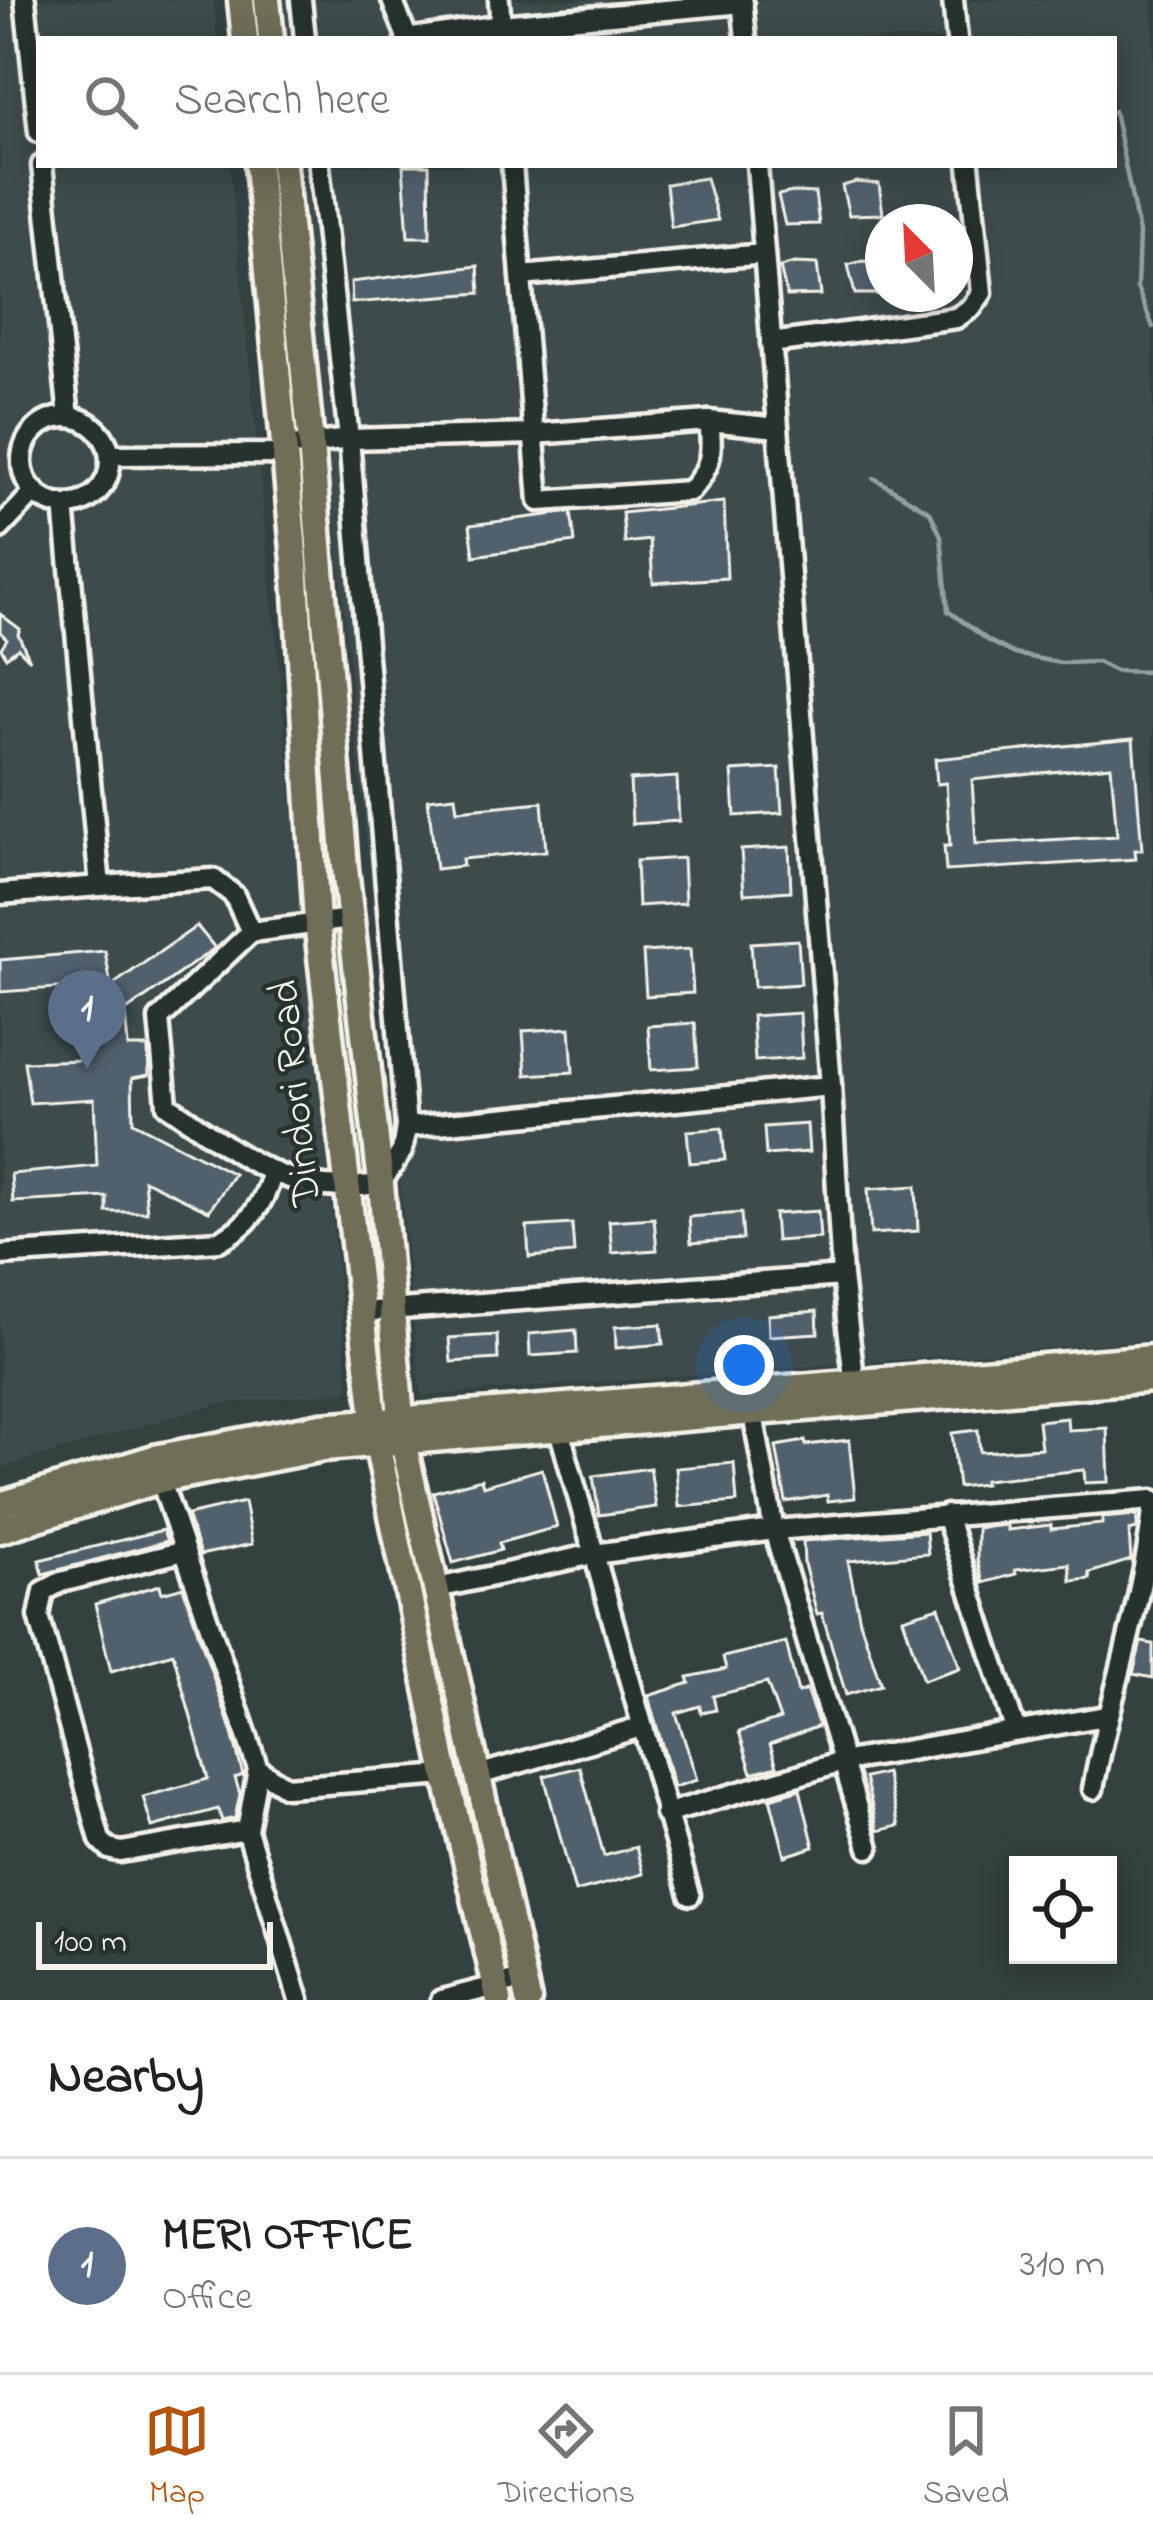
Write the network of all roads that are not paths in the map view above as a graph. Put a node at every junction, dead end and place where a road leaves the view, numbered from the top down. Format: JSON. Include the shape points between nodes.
{"nodes":[{"id":1,"x":25,"y":0,"type":"edge"},
{"id":2,"x":242,"y":0,"type":"edge"},
{"id":3,"x":267,"y":0,"type":"edge"},
{"id":4,"x":301,"y":0,"type":"edge"},
{"id":5,"x":392,"y":0,"type":"edge"},
{"id":6,"x":499,"y":0,"type":"edge"},
{"id":7,"x":953,"y":0,"type":"edge"},
{"id":8,"x":742,"y":2,"type":"edge"},
{"id":9,"x":502,"y":32,"type":"edge"},
{"id":10,"x":245,"y":36,"type":"edge"},
{"id":11,"x":271,"y":36,"type":"edge"},
{"id":12,"x":305,"y":36,"type":"edge"},
{"id":13,"x":405,"y":36,"type":"edge"},
{"id":14,"x":438,"y":36,"type":"edge"},
{"id":15,"x":746,"y":36,"type":"edge"},
{"id":16,"x":957,"y":36,"type":"edge"},
{"id":17,"x":36,"y":104,"type":"edge"},
{"id":18,"x":43,"y":168,"type":"edge"},
{"id":19,"x":258,"y":168,"type":"edge"},
{"id":20,"x":283,"y":168,"type":"edge"},
{"id":21,"x":319,"y":168,"type":"edge"},
{"id":22,"x":512,"y":168,"type":"edge"},
{"id":23,"x":757,"y":168,"type":"edge"},
{"id":24,"x":969,"y":168,"type":"edge"},
{"id":25,"x":764,"y":254,"type":"junction"},
{"id":26,"x":521,"y":276,"type":"junction"},
{"id":27,"x":771,"y":344,"type":"junction"},
{"id":28,"x":69,"y":417,"type":"junction"},
{"id":29,"x":709,"y":421,"type":"junction"},
{"id":30,"x":778,"y":428,"type":"junction"},
{"id":31,"x":533,"y":434,"type":"junction"},
{"id":32,"x":349,"y":439,"type":"junction"},
{"id":33,"x":294,"y":448,"type":"junction"},
{"id":34,"x":110,"y":455,"type":"junction"},
{"id":35,"x":0,"y":458,"type":"edge"},
{"id":36,"x":22,"y":459,"type":"junction"},
{"id":37,"x":35,"y":491,"type":"junction"},
{"id":38,"x":64,"y":505,"type":"junction"},
{"id":39,"x":0,"y":528,"type":"edge"},
{"id":40,"x":100,"y":886,"type":"junction"},
{"id":41,"x":0,"y":894,"type":"edge"},
{"id":42,"x":350,"y":919,"type":"junction"},
{"id":43,"x":317,"y":922,"type":"junction"},
{"id":44,"x":251,"y":932,"type":"junction"},
{"id":45,"x":831,"y":1086,"type":"junction"},
{"id":46,"x":406,"y":1127,"type":"junction"},
{"id":47,"x":272,"y":1175,"type":"junction"},
{"id":48,"x":380,"y":1183,"type":"junction"},
{"id":49,"x":347,"y":1190,"type":"junction"},
{"id":50,"x":0,"y":1255,"type":"edge"},
{"id":51,"x":842,"y":1276,"type":"junction"},
{"id":52,"x":389,"y":1311,"type":"junction"},
{"id":53,"x":361,"y":1312,"type":"junction"},
{"id":54,"x":1153,"y":1358,"type":"edge"},
{"id":55,"x":1153,"y":1379,"type":"edge"},
{"id":56,"x":856,"y":1395,"type":"junction"},
{"id":57,"x":753,"y":1414,"type":"junction"},
{"id":58,"x":559,"y":1429,"type":"junction"},
{"id":59,"x":402,"y":1430,"type":"junction"},
{"id":60,"x":376,"y":1432,"type":"junction"},
{"id":61,"x":157,"y":1469,"type":"junction"},
{"id":62,"x":1153,"y":1500,"type":"edge"},
{"id":63,"x":0,"y":1505,"type":"edge"},
{"id":64,"x":1153,"y":1511,"type":"edge"},
{"id":65,"x":946,"y":1515,"type":"junction"},
{"id":66,"x":0,"y":1530,"type":"edge"},
{"id":67,"x":774,"y":1531,"type":"junction"},
{"id":68,"x":184,"y":1551,"type":"junction"},
{"id":69,"x":594,"y":1554,"type":"junction"},
{"id":70,"x":1150,"y":1566,"type":"edge"},
{"id":71,"x":437,"y":1588,"type":"junction"},
{"id":72,"x":1106,"y":1716,"type":"junction"},
{"id":73,"x":641,"y":1727,"type":"junction"},
{"id":74,"x":1015,"y":1729,"type":"junction"},
{"id":75,"x":846,"y":1761,"type":"junction"},
{"id":76,"x":258,"y":1769,"type":"junction"},
{"id":77,"x":478,"y":1774,"type":"junction"},
{"id":78,"x":446,"y":1775,"type":"junction"},
{"id":79,"x":1093,"y":1789,"type":"dead end"},
{"id":80,"x":665,"y":1814,"type":"junction"},
{"id":81,"x":247,"y":1830,"type":"junction"},
{"id":82,"x":868,"y":1848,"type":"dead end"},
{"id":83,"x":691,"y":1894,"type":"dead end"},
{"id":84,"x":526,"y":1989,"type":"edge"},
{"id":85,"x":497,"y":1992,"type":"edge"},
{"id":86,"x":299,"y":2000,"type":"edge"},
{"id":87,"x":441,"y":2000,"type":"edge"}],
"edges":[{"from":1,"to":17,"type":"street"},
{"from":2,"to":10,"type":"main road"},
{"from":3,"to":11,"type":"main road"},
{"from":4,"to":12,"type":"street"},
{"from":5,"to":13,"type":"street"},
{"from":6,"to":9,"type":"street"},
{"from":7,"to":16,"type":"street"},
{"from":8,"to":9,"type":"street"},
{"from":8,"to":15,"type":"street"},
{"from":9,"to":14,"type":"street"},
{"from":18,"to":28,"type":"street"},
{"from":19,"to":33,"type":"main road","name":"Dindori Road"},
{"from":20,"to":33,"type":"main road"},
{"from":21,"to":32,"type":"street"},
{"from":22,"to":26,"type":"street"},
{"from":23,"to":25,"type":"street"},
{"from":24,"to":27,"type":"street","via":[[982,293],[971,308],[956,318]]},
{"from":25,"to":26,"type":"street"},
{"from":25,"to":27,"type":"street"},
{"from":26,"to":31,"type":"street"},
{"from":27,"to":30,"type":"street"},
{"from":28,"to":34,"type":"street","via":[[97,429]]},
{"from":28,"to":36,"type":"street","via":[[31,434]]},
{"from":29,"to":30,"type":"street"},
{"from":29,"to":31,"type":"street"},
{"from":29,"to":31,"type":"street","via":[[713,453],[691,491],[539,501]]},
{"from":30,"to":45,"type":"street"},
{"from":31,"to":32,"type":"street"},
{"from":32,"to":33,"type":"street"},
{"from":32,"to":46,"type":"street"},
{"from":33,"to":34,"type":"street"},
{"from":33,"to":42,"type":"main road"},
{"from":33,"to":43,"type":"main road","name":"Dindori Road"},
{"from":34,"to":38,"type":"street","via":[[96,493]]},
{"from":35,"to":36,"type":"street"},
{"from":36,"to":37,"type":"street"},
{"from":37,"to":38,"type":"street"},
{"from":37,"to":39,"type":"street"},
{"from":38,"to":40,"type":"street"},
{"from":40,"to":41,"type":"street"},
{"from":40,"to":44,"type":"street","via":[[213,879],[234,895]]},
{"from":42,"to":43,"type":"street"},
{"from":42,"to":48,"type":"main road"},
{"from":43,"to":44,"type":"street"},
{"from":43,"to":49,"type":"main road","name":"Dindori Road"},
{"from":44,"to":47,"type":"street","via":[[159,1019],[167,1105]]},
{"from":45,"to":46,"type":"street"},
{"from":45,"to":51,"type":"street"},
{"from":46,"to":48,"type":"street","via":[[402,1151]]},
{"from":47,"to":49,"type":"street"},
{"from":47,"to":50,"type":"street","via":[[246,1224],[218,1240]]},
{"from":48,"to":49,"type":"street"},
{"from":48,"to":52,"type":"main road"},
{"from":49,"to":53,"type":"main road","name":"Dindori Road"},
{"from":51,"to":52,"type":"street"},
{"from":51,"to":56,"type":"street"},
{"from":52,"to":53,"type":"street"},
{"from":52,"to":59,"type":"main road"},
{"from":53,"to":60,"type":"main road","name":"Dindori Road"},
{"from":54,"to":56,"type":"main road"},
{"from":55,"to":56,"type":"main road"},
{"from":56,"to":57,"type":"main road"},
{"from":56,"to":59,"type":"main road"},
{"from":57,"to":58,"type":"main road"},
{"from":57,"to":67,"type":"street"},
{"from":58,"to":59,"type":"main road"},
{"from":58,"to":69,"type":"street"},
{"from":59,"to":60,"type":"main road"},
{"from":59,"to":71,"type":"main road"},
{"from":60,"to":61,"type":"main road","via":[[324,1448]]},
{"from":60,"to":78,"type":"main road","name":"Dindori Road"},
{"from":61,"to":63,"type":"main road"},
{"from":61,"to":66,"type":"main road"},
{"from":61,"to":68,"type":"street"},
{"from":62,"to":65,"type":"street"},
{"from":64,"to":70,"type":"street"},
{"from":65,"to":67,"type":"street"},
{"from":65,"to":74,"type":"street"},
{"from":67,"to":69,"type":"street"},
{"from":67,"to":75,"type":"street"},
{"from":68,"to":76,"type":"street"},
{"from":68,"to":81,"type":"street","via":[[61,1582],[44,1591],[39,1616],[100,1840],[121,1852]]},
{"from":69,"to":71,"type":"street"},
{"from":69,"to":73,"type":"street"},
{"from":70,"to":72,"type":"street"},
{"from":71,"to":77,"type":"main road"},
{"from":72,"to":74,"type":"street"},
{"from":72,"to":79,"type":"street"},
{"from":73,"to":77,"type":"street"},
{"from":73,"to":80,"type":"street"},
{"from":74,"to":75,"type":"street"},
{"from":75,"to":80,"type":"street"},
{"from":75,"to":82,"type":"street"},
{"from":76,"to":78,"type":"street","via":[[286,1787]]},
{"from":76,"to":81,"type":"street"},
{"from":77,"to":84,"type":"main road"},
{"from":78,"to":85,"type":"main road","name":"Dindori Road"},
{"from":80,"to":83,"type":"street"},
{"from":81,"to":86,"type":"street"},
{"from":84,"to":85,"type":"street"},
{"from":85,"to":87,"type":"street"}]}
